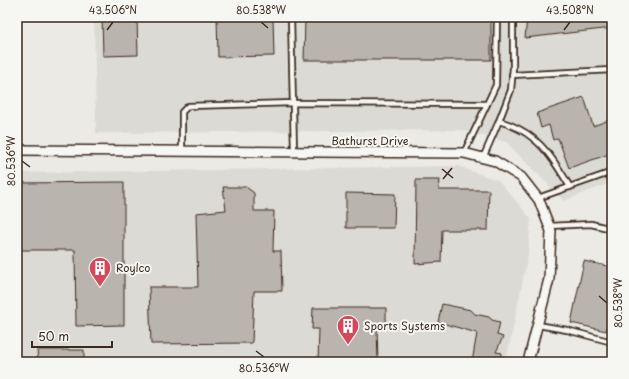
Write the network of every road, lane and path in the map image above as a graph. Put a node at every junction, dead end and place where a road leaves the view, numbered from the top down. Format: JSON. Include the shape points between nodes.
{"nodes":[{"id":1,"x":292,"y":17,"type":"edge"},
{"id":2,"x":497,"y":17,"type":"edge"},
{"id":3,"x":513,"y":17,"type":"edge"},
{"id":4,"x":612,"y":70,"type":"edge"},
{"id":5,"x":512,"y":74,"type":"junction"},
{"id":6,"x":293,"y":103,"type":"junction"},
{"id":7,"x":487,"y":104,"type":"junction"},
{"id":8,"x":499,"y":121,"type":"junction"},
{"id":9,"x":17,"y":150,"type":"edge"},
{"id":10,"x":182,"y":151,"type":"junction"},
{"id":11,"x":294,"y":152,"type":"junction"},
{"id":12,"x":464,"y":153,"type":"junction"},
{"id":13,"x":483,"y":158,"type":"junction"},
{"id":14,"x":612,"y":172,"type":"edge"},
{"id":15,"x":570,"y":187,"type":"junction"},
{"id":16,"x":538,"y":199,"type":"junction"},
{"id":17,"x":548,"y":226,"type":"junction"},
{"id":18,"x":612,"y":229,"type":"edge"},
{"id":19,"x":537,"y":324,"type":"junction"},
{"id":20,"x":612,"y":342,"type":"edge"},
{"id":21,"x":528,"y":362,"type":"edge"}],
"edges":[{"from":1,"to":6,"type":"lane"},
{"from":2,"to":7,"type":"lane","via":[[496,85]]},
{"from":3,"to":5,"type":"lane"},
{"from":4,"to":5,"type":"lane"},
{"from":5,"to":8,"type":"lane","via":[[511,90]]},
{"from":6,"to":7,"type":"lane"},
{"from":6,"to":10,"type":"lane","via":[[188,106],[182,112]]},
{"from":6,"to":11,"type":"lane"},
{"from":7,"to":12,"type":"lane"},
{"from":8,"to":13,"type":"lane"},
{"from":8,"to":15,"type":"lane","via":[[521,130],[536,140],[554,160]]},
{"from":9,"to":10,"type":"street","name":"Bathurst Drive"},
{"from":10,"to":11,"type":"street","name":"Bathurst Drive"},
{"from":11,"to":12,"type":"street","name":"Bathurst Drive"},
{"from":12,"to":13,"type":"street","name":"Bathurst Drive"},
{"from":13,"to":16,"type":"street","name":"Bathurst Drive","via":[[495,161],[521,177]]},
{"from":14,"to":15,"type":"lane"},
{"from":15,"to":16,"type":"lane"},
{"from":16,"to":17,"type":"street","name":"Bathurst Drive"},
{"from":17,"to":18,"type":"lane","via":[[591,224]]},
{"from":17,"to":19,"type":"street","name":"Bathurst Drive","via":[[551,231],[549,279]]},
{"from":19,"to":20,"type":"lane"},
{"from":19,"to":21,"type":"street","name":"Bathurst Drive"}]}
